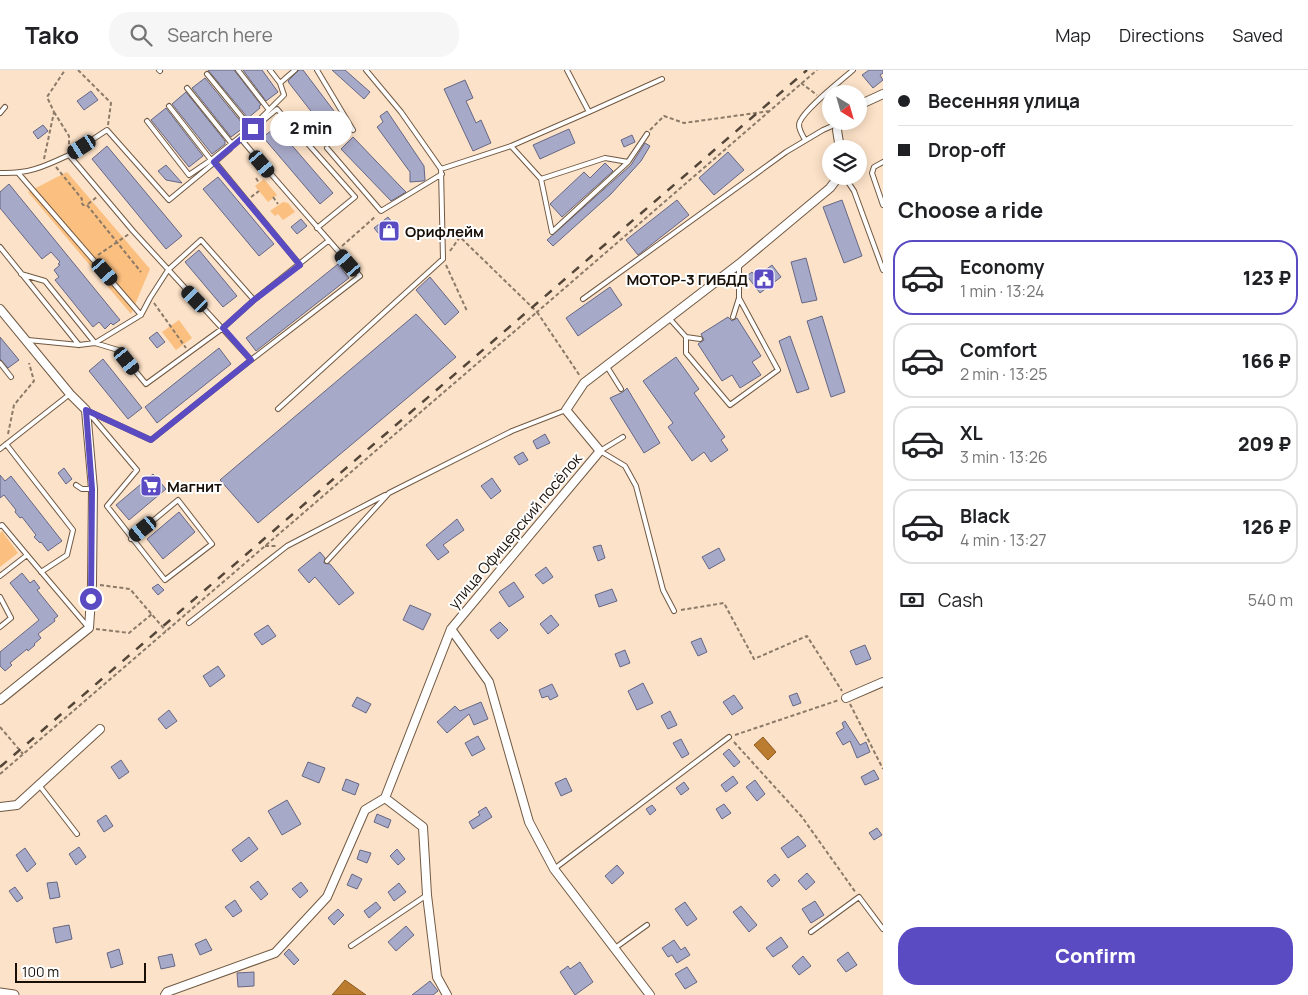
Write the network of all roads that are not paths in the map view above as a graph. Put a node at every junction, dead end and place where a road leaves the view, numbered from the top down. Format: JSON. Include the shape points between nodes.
{"nodes":[{"id":1,"x":238,"y":70,"type":"edge"},
{"id":2,"x":270,"y":70,"type":"edge"},
{"id":3,"x":295,"y":70,"type":"edge"},
{"id":4,"x":317,"y":70,"type":"edge"},
{"id":5,"x":366,"y":70,"type":"edge"},
{"id":6,"x":567,"y":70,"type":"edge"},
{"id":7,"x":853,"y":70,"type":"edge"},
{"id":8,"x":207,"y":74,"type":"dead end"},
{"id":9,"x":662,"y":79,"type":"dead end"},
{"id":10,"x":280,"y":83,"type":"junction"},
{"id":11,"x":187,"y":88,"type":"dead end"},
{"id":12,"x":883,"y":94,"type":"edge"},
{"id":13,"x":868,"y":101,"type":"edge"},
{"id":14,"x":169,"y":106,"type":"dead end"},
{"id":15,"x":5,"y":107,"type":"dead end"},
{"id":16,"x":269,"y":110,"type":"junction"},
{"id":17,"x":589,"y":112,"type":"junction"},
{"id":18,"x":0,"y":113,"type":"edge"},
{"id":19,"x":147,"y":122,"type":"dead end"},
{"id":20,"x":251,"y":128,"type":"junction"},
{"id":21,"x":353,"y":130,"type":"dead end"},
{"id":22,"x":824,"y":130,"type":"edge"},
{"id":23,"x":646,"y":134,"type":"road end"},
{"id":24,"x":241,"y":139,"type":"junction"},
{"id":25,"x":805,"y":140,"type":"junction"},
{"id":26,"x":232,"y":144,"type":"junction"},
{"id":27,"x":511,"y":146,"type":"junction"},
{"id":28,"x":326,"y":148,"type":"dead end"},
{"id":29,"x":69,"y":155,"type":"junction"},
{"id":30,"x":213,"y":161,"type":"junction"},
{"id":31,"x":628,"y":162,"type":"junction"},
{"id":32,"x":883,"y":162,"type":"edge"},
{"id":33,"x":441,"y":171,"type":"junction"},
{"id":34,"x":0,"y":173,"type":"edge"},
{"id":35,"x":18,"y":174,"type":"junction"},
{"id":36,"x":541,"y":180,"type":"junction"},
{"id":37,"x":832,"y":185,"type":"edge"},
{"id":38,"x":850,"y":185,"type":"edge"},
{"id":39,"x":883,"y":205,"type":"edge"},
{"id":40,"x":317,"y":228,"type":"junction"},
{"id":41,"x":328,"y":241,"type":"junction"},
{"id":42,"x":0,"y":247,"type":"edge"},
{"id":43,"x":739,"y":264,"type":"junction"},
{"id":44,"x":300,"y":265,"type":"junction"},
{"id":45,"x":168,"y":270,"type":"junction"},
{"id":46,"x":883,"y":270,"type":"edge"},
{"id":47,"x":21,"y":274,"type":"junction"},
{"id":48,"x":739,"y":298,"type":"junction"},
{"id":49,"x":583,"y":299,"type":"dead end"},
{"id":50,"x":254,"y":300,"type":"junction"},
{"id":51,"x":0,"y":309,"type":"edge"},
{"id":52,"x":141,"y":315,"type":"junction"},
{"id":53,"x":669,"y":317,"type":"junction"},
{"id":54,"x":733,"y":318,"type":"dead end"},
{"id":55,"x":223,"y":328,"type":"junction"},
{"id":56,"x":686,"y":337,"type":"junction"},
{"id":57,"x":700,"y":339,"type":"dead end"},
{"id":58,"x":26,"y":340,"type":"junction"},
{"id":59,"x":95,"y":343,"type":"junction"},
{"id":60,"x":79,"y":345,"type":"junction"},
{"id":61,"x":251,"y":360,"type":"junction"},
{"id":62,"x":0,"y":362,"type":"edge"},
{"id":63,"x":606,"y":366,"type":"junction"},
{"id":64,"x":11,"y":377,"type":"dead end"},
{"id":65,"x":620,"y":389,"type":"dead end"},
{"id":66,"x":70,"y":394,"type":"junction"},
{"id":67,"x":278,"y":408,"type":"dead end"},
{"id":68,"x":86,"y":410,"type":"junction"},
{"id":69,"x":566,"y":410,"type":"junction"},
{"id":70,"x":623,"y":438,"type":"dead end"},
{"id":71,"x":6,"y":444,"type":"junction"},
{"id":72,"x":0,"y":449,"type":"edge"},
{"id":73,"x":600,"y":451,"type":"junction"},
{"id":74,"x":76,"y":485,"type":"dead end"},
{"id":75,"x":92,"y":489,"type":"junction"},
{"id":76,"x":389,"y":493,"type":"junction"},
{"id":77,"x":0,"y":526,"type":"edge"},
{"id":78,"x":132,"y":539,"type":"junction"},
{"id":79,"x":27,"y":555,"type":"junction"},
{"id":80,"x":327,"y":561,"type":"dead end"},
{"id":81,"x":41,"y":572,"type":"junction"},
{"id":82,"x":0,"y":576,"type":"edge"},
{"id":83,"x":0,"y":596,"type":"edge"},
{"id":84,"x":674,"y":610,"type":"road end"},
{"id":85,"x":189,"y":623,"type":"dead end"},
{"id":86,"x":0,"y":628,"type":"edge"},
{"id":87,"x":89,"y":628,"type":"junction"},
{"id":88,"x":451,"y":629,"type":"junction"},
{"id":89,"x":883,"y":682,"type":"edge"},
{"id":90,"x":846,"y":698,"type":"road end"},
{"id":91,"x":0,"y":700,"type":"edge"},
{"id":92,"x":100,"y":728,"type":"dead end"},
{"id":93,"x":729,"y":737,"type":"road end"},
{"id":94,"x":39,"y":785,"type":"junction"},
{"id":95,"x":385,"y":798,"type":"junction"},
{"id":96,"x":0,"y":807,"type":"edge"},
{"id":97,"x":77,"y":834,"type":"dead end"},
{"id":98,"x":554,"y":869,"type":"junction"},
{"id":99,"x":427,"y":895,"type":"junction"},
{"id":100,"x":647,"y":925,"type":"dead end"},
{"id":101,"x":883,"y":929,"type":"edge"},
{"id":102,"x":811,"y":932,"type":"dead end"},
{"id":103,"x":351,"y":946,"type":"dead end"},
{"id":104,"x":615,"y":948,"type":"junction"},
{"id":105,"x":0,"y":993,"type":"edge"},
{"id":106,"x":14,"y":995,"type":"edge"},
{"id":107,"x":165,"y":995,"type":"edge"},
{"id":108,"x":447,"y":995,"type":"edge"},
{"id":109,"x":650,"y":995,"type":"edge"}],
"edges":[{"from":1,"to":16,"type":"lane"},
{"from":2,"to":10,"type":"lane"},
{"from":3,"to":10,"type":"lane"},
{"from":4,"to":21,"type":"lane"},
{"from":5,"to":33,"type":"lane","via":[[402,112]]},
{"from":6,"to":17,"type":"lane"},
{"from":7,"to":25,"type":"lane","via":[[800,120]]},
{"from":8,"to":20,"type":"lane"},
{"from":9,"to":17,"type":"lane"},
{"from":10,"to":16,"type":"lane","via":[[284,95]]},
{"from":11,"to":26,"type":"lane"},
{"from":12,"to":13,"type":"street"},
{"from":14,"to":30,"type":"lane"},
{"from":15,"to":18,"type":"lane"},
{"from":16,"to":20,"type":"lane"},
{"from":17,"to":27,"type":"lane"},
{"from":19,"to":30,"type":"lane","via":[[189,175]]},
{"from":20,"to":26,"type":"lane"},
{"from":22,"to":25,"type":"lane"},
{"from":23,"to":31,"type":"lane"},
{"from":24,"to":30,"type":"lane"},
{"from":24,"to":40,"type":"lane"},
{"from":24,"to":40,"type":"lane","via":[[277,109],[355,197]]},
{"from":25,"to":49,"type":"lane"},
{"from":26,"to":30,"type":"lane"},
{"from":27,"to":33,"type":"lane"},
{"from":27,"to":36,"type":"lane"},
{"from":28,"to":33,"type":"lane","via":[[381,211]]},
{"from":29,"to":30,"type":"lane","via":[[107,130],[168,200]]},
{"from":29,"to":35,"type":"lane"},
{"from":29,"to":45,"type":"lane"},
{"from":30,"to":44,"type":"lane"},
{"from":31,"to":36,"type":"lane","via":[[605,158]]},
{"from":31,"to":36,"type":"lane","via":[[552,232]]},
{"from":32,"to":39,"type":"lane","via":[[874,167],[872,173]]},
{"from":33,"to":67,"type":"lane","via":[[443,259]]},
{"from":34,"to":35,"type":"lane"},
{"from":35,"to":52,"type":"lane"},
{"from":37,"to":43,"type":"street"},
{"from":38,"to":46,"type":"lane"},
{"from":40,"to":41,"type":"lane"},
{"from":41,"to":44,"type":"lane"},
{"from":41,"to":61,"type":"lane","via":[[360,276]]},
{"from":42,"to":47,"type":"lane"},
{"from":43,"to":48,"type":"lane"},
{"from":43,"to":53,"type":"street"},
{"from":44,"to":50,"type":"lane"},
{"from":45,"to":50,"type":"lane","via":[[201,240]]},
{"from":45,"to":52,"type":"lane"},
{"from":45,"to":55,"type":"lane"},
{"from":47,"to":59,"type":"lane","via":[[45,281]]},
{"from":47,"to":60,"type":"lane"},
{"from":48,"to":54,"type":"lane"},
{"from":48,"to":56,"type":"lane","via":[[778,370],[730,405],[686,353]]},
{"from":50,"to":55,"type":"lane"},
{"from":51,"to":58,"type":"street"},
{"from":52,"to":59,"type":"lane"},
{"from":53,"to":56,"type":"lane"},
{"from":53,"to":63,"type":"street"},
{"from":55,"to":59,"type":"lane","via":[[146,384],[118,350]]},
{"from":55,"to":61,"type":"lane"},
{"from":56,"to":57,"type":"lane"},
{"from":58,"to":60,"type":"lane"},
{"from":58,"to":66,"type":"street"},
{"from":59,"to":60,"type":"lane"},
{"from":61,"to":68,"type":"lane","via":[[151,440]]},
{"from":62,"to":64,"type":"lane"},
{"from":63,"to":65,"type":"lane"},
{"from":63,"to":69,"type":"street","via":[[584,383]]},
{"from":66,"to":68,"type":"street"},
{"from":66,"to":71,"type":"lane"},
{"from":68,"to":75,"type":"street"},
{"from":68,"to":78,"type":"lane","via":[[137,470],[107,506]]},
{"from":69,"to":73,"type":"street"},
{"from":69,"to":76,"type":"lane","via":[[512,431]]},
{"from":70,"to":73,"type":"lane"},
{"from":71,"to":72,"type":"lane"},
{"from":71,"to":81,"type":"lane","via":[[73,530],[66,555]]},
{"from":73,"to":84,"type":"lane","via":[[625,466],[636,486],[663,590]]},
{"from":73,"to":88,"type":"street","name":"улица Офицерский посёлок"},
{"from":74,"to":75,"type":"lane"},
{"from":75,"to":87,"type":"street"},
{"from":76,"to":80,"type":"lane"},
{"from":76,"to":85,"type":"lane","via":[[287,546]]},
{"from":77,"to":79,"type":"lane"},
{"from":78,"to":78,"type":"lane","via":[[165,580],[212,544],[178,500]]},
{"from":79,"to":81,"type":"lane"},
{"from":79,"to":82,"type":"lane"},
{"from":81,"to":87,"type":"lane"},
{"from":83,"to":86,"type":"lane","via":[[11,618]]},
{"from":87,"to":91,"type":"street"},
{"from":88,"to":95,"type":"street","name":"улица Офицерский посёлок"},
{"from":88,"to":98,"type":"street","name":"улица Офицерский посёлок","via":[[489,682],[528,822]]},
{"from":89,"to":90,"type":"street"},
{"from":92,"to":94,"type":"street"},
{"from":93,"to":98,"type":"lane"},
{"from":94,"to":96,"type":"street","via":[[17,805]]},
{"from":94,"to":97,"type":"lane"},
{"from":95,"to":99,"type":"street","via":[[423,827]]},
{"from":95,"to":107,"type":"street","via":[[365,810],[327,897],[275,953]]},
{"from":98,"to":104,"type":"street","name":"улица Офицерский посёлок"},
{"from":99,"to":103,"type":"lane"},
{"from":99,"to":108,"type":"street","via":[[437,977]]},
{"from":100,"to":104,"type":"lane"},
{"from":101,"to":102,"type":"lane","via":[[859,897]]},
{"from":104,"to":109,"type":"street","name":"улица Офицерский посёлок"},
{"from":105,"to":106,"type":"street"}]}
